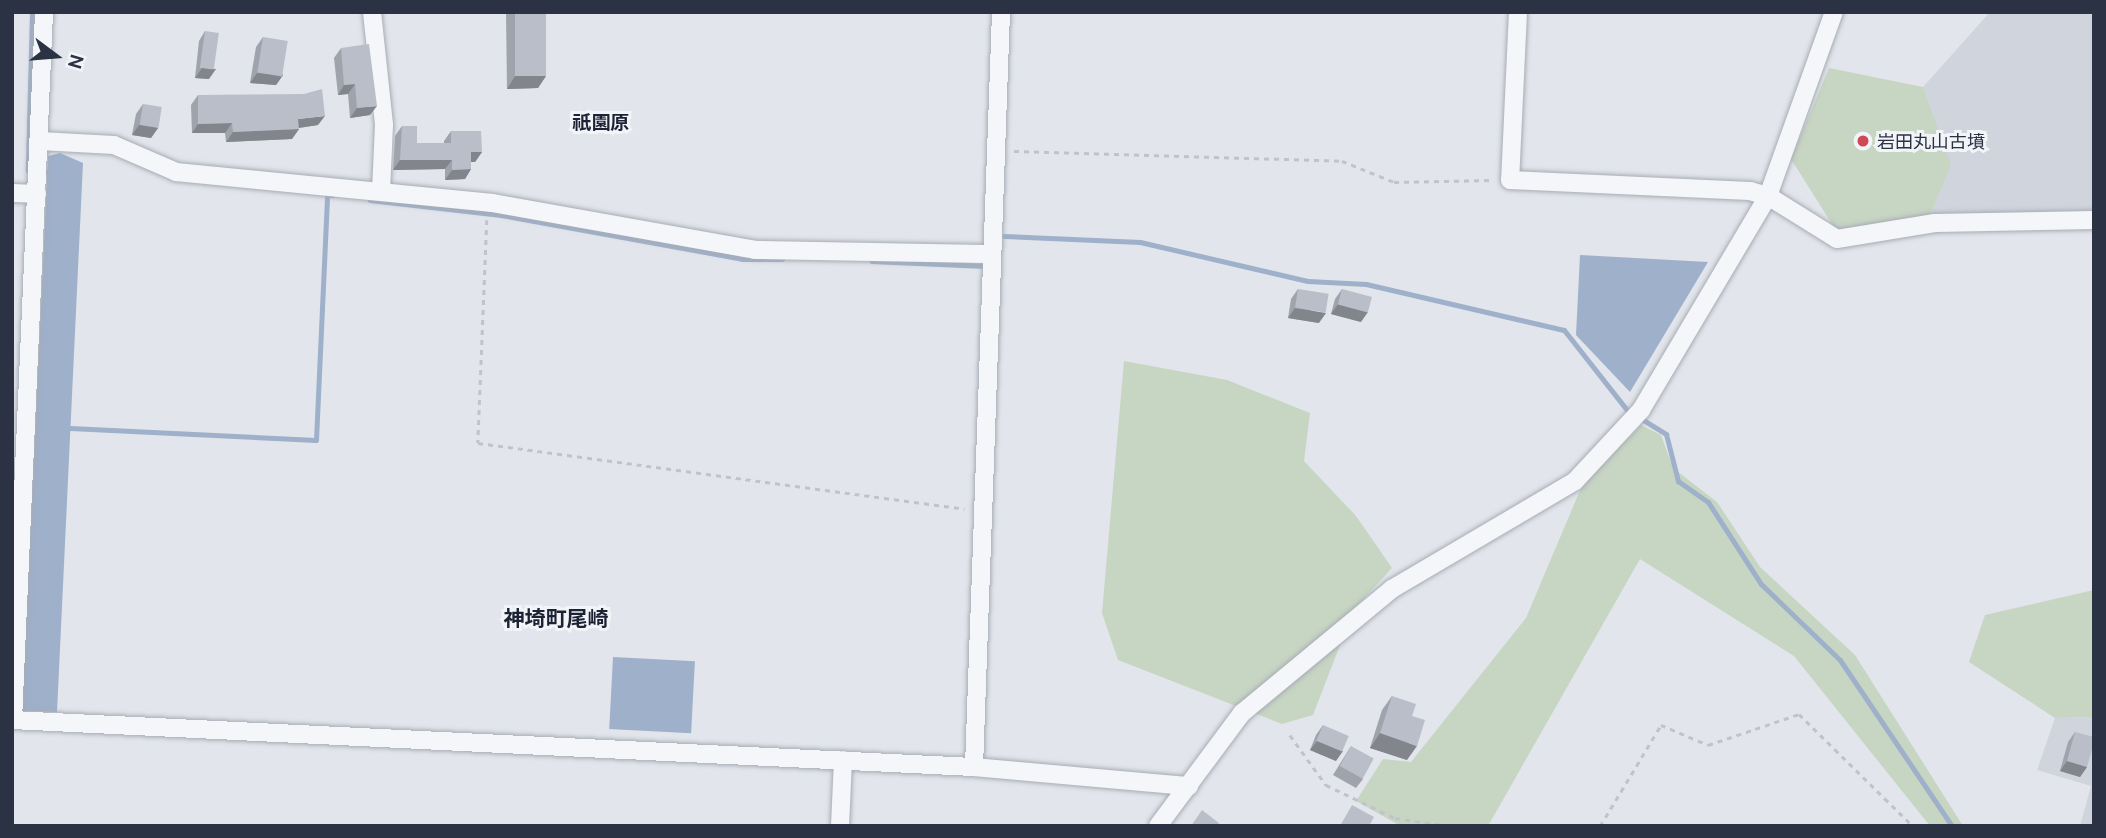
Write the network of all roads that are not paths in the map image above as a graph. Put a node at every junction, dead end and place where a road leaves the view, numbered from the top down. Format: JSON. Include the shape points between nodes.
{"nodes":[{"id":1,"x":44,"y":12,"type":"edge"},
{"id":2,"x":372,"y":12,"type":"edge"},
{"id":3,"x":1001,"y":12,"type":"edge"},
{"id":4,"x":1518,"y":12,"type":"edge"},
{"id":5,"x":1833,"y":12,"type":"edge"},
{"id":6,"x":40,"y":141,"type":"junction"},
{"id":7,"x":38,"y":177,"type":"junction"},
{"id":8,"x":381,"y":191,"type":"junction"},
{"id":9,"x":12,"y":193,"type":"edge"},
{"id":10,"x":1768,"y":196,"type":"junction"},
{"id":11,"x":2094,"y":220,"type":"edge"},
{"id":12,"x":990,"y":254,"type":"junction"},
{"id":13,"x":12,"y":720,"type":"edge"},
{"id":14,"x":843,"y":760,"type":"junction"},
{"id":15,"x":974,"y":767,"type":"junction"},
{"id":16,"x":1189,"y":786,"type":"junction"},
{"id":17,"x":840,"y":826,"type":"edge"},
{"id":18,"x":1158,"y":826,"type":"edge"}],
"edges":[{"from":1,"to":6,"type":"street"},
{"from":2,"to":8,"type":"street","via":[[384,125]]},
{"from":3,"to":12,"type":"street"},
{"from":4,"to":10,"type":"street","via":[[1510,180],[1751,191]]},
{"from":5,"to":10,"type":"street"},
{"from":6,"to":7,"type":"street"},
{"from":6,"to":8,"type":"street","via":[[114,145],[176,172]]},
{"from":7,"to":9,"type":"street"},
{"from":7,"to":13,"type":"street"},
{"from":8,"to":12,"type":"street","via":[[492,203],[755,250]]},
{"from":10,"to":11,"type":"street","via":[[1837,239],[1935,223]]},
{"from":10,"to":16,"type":"street","via":[[1635,417],[1575,481],[1392,589],[1242,713]]},
{"from":12,"to":15,"type":"street"},
{"from":13,"to":14,"type":"street"},
{"from":14,"to":15,"type":"street"},
{"from":14,"to":17,"type":"street"},
{"from":15,"to":16,"type":"street"},
{"from":16,"to":18,"type":"street"}]}
